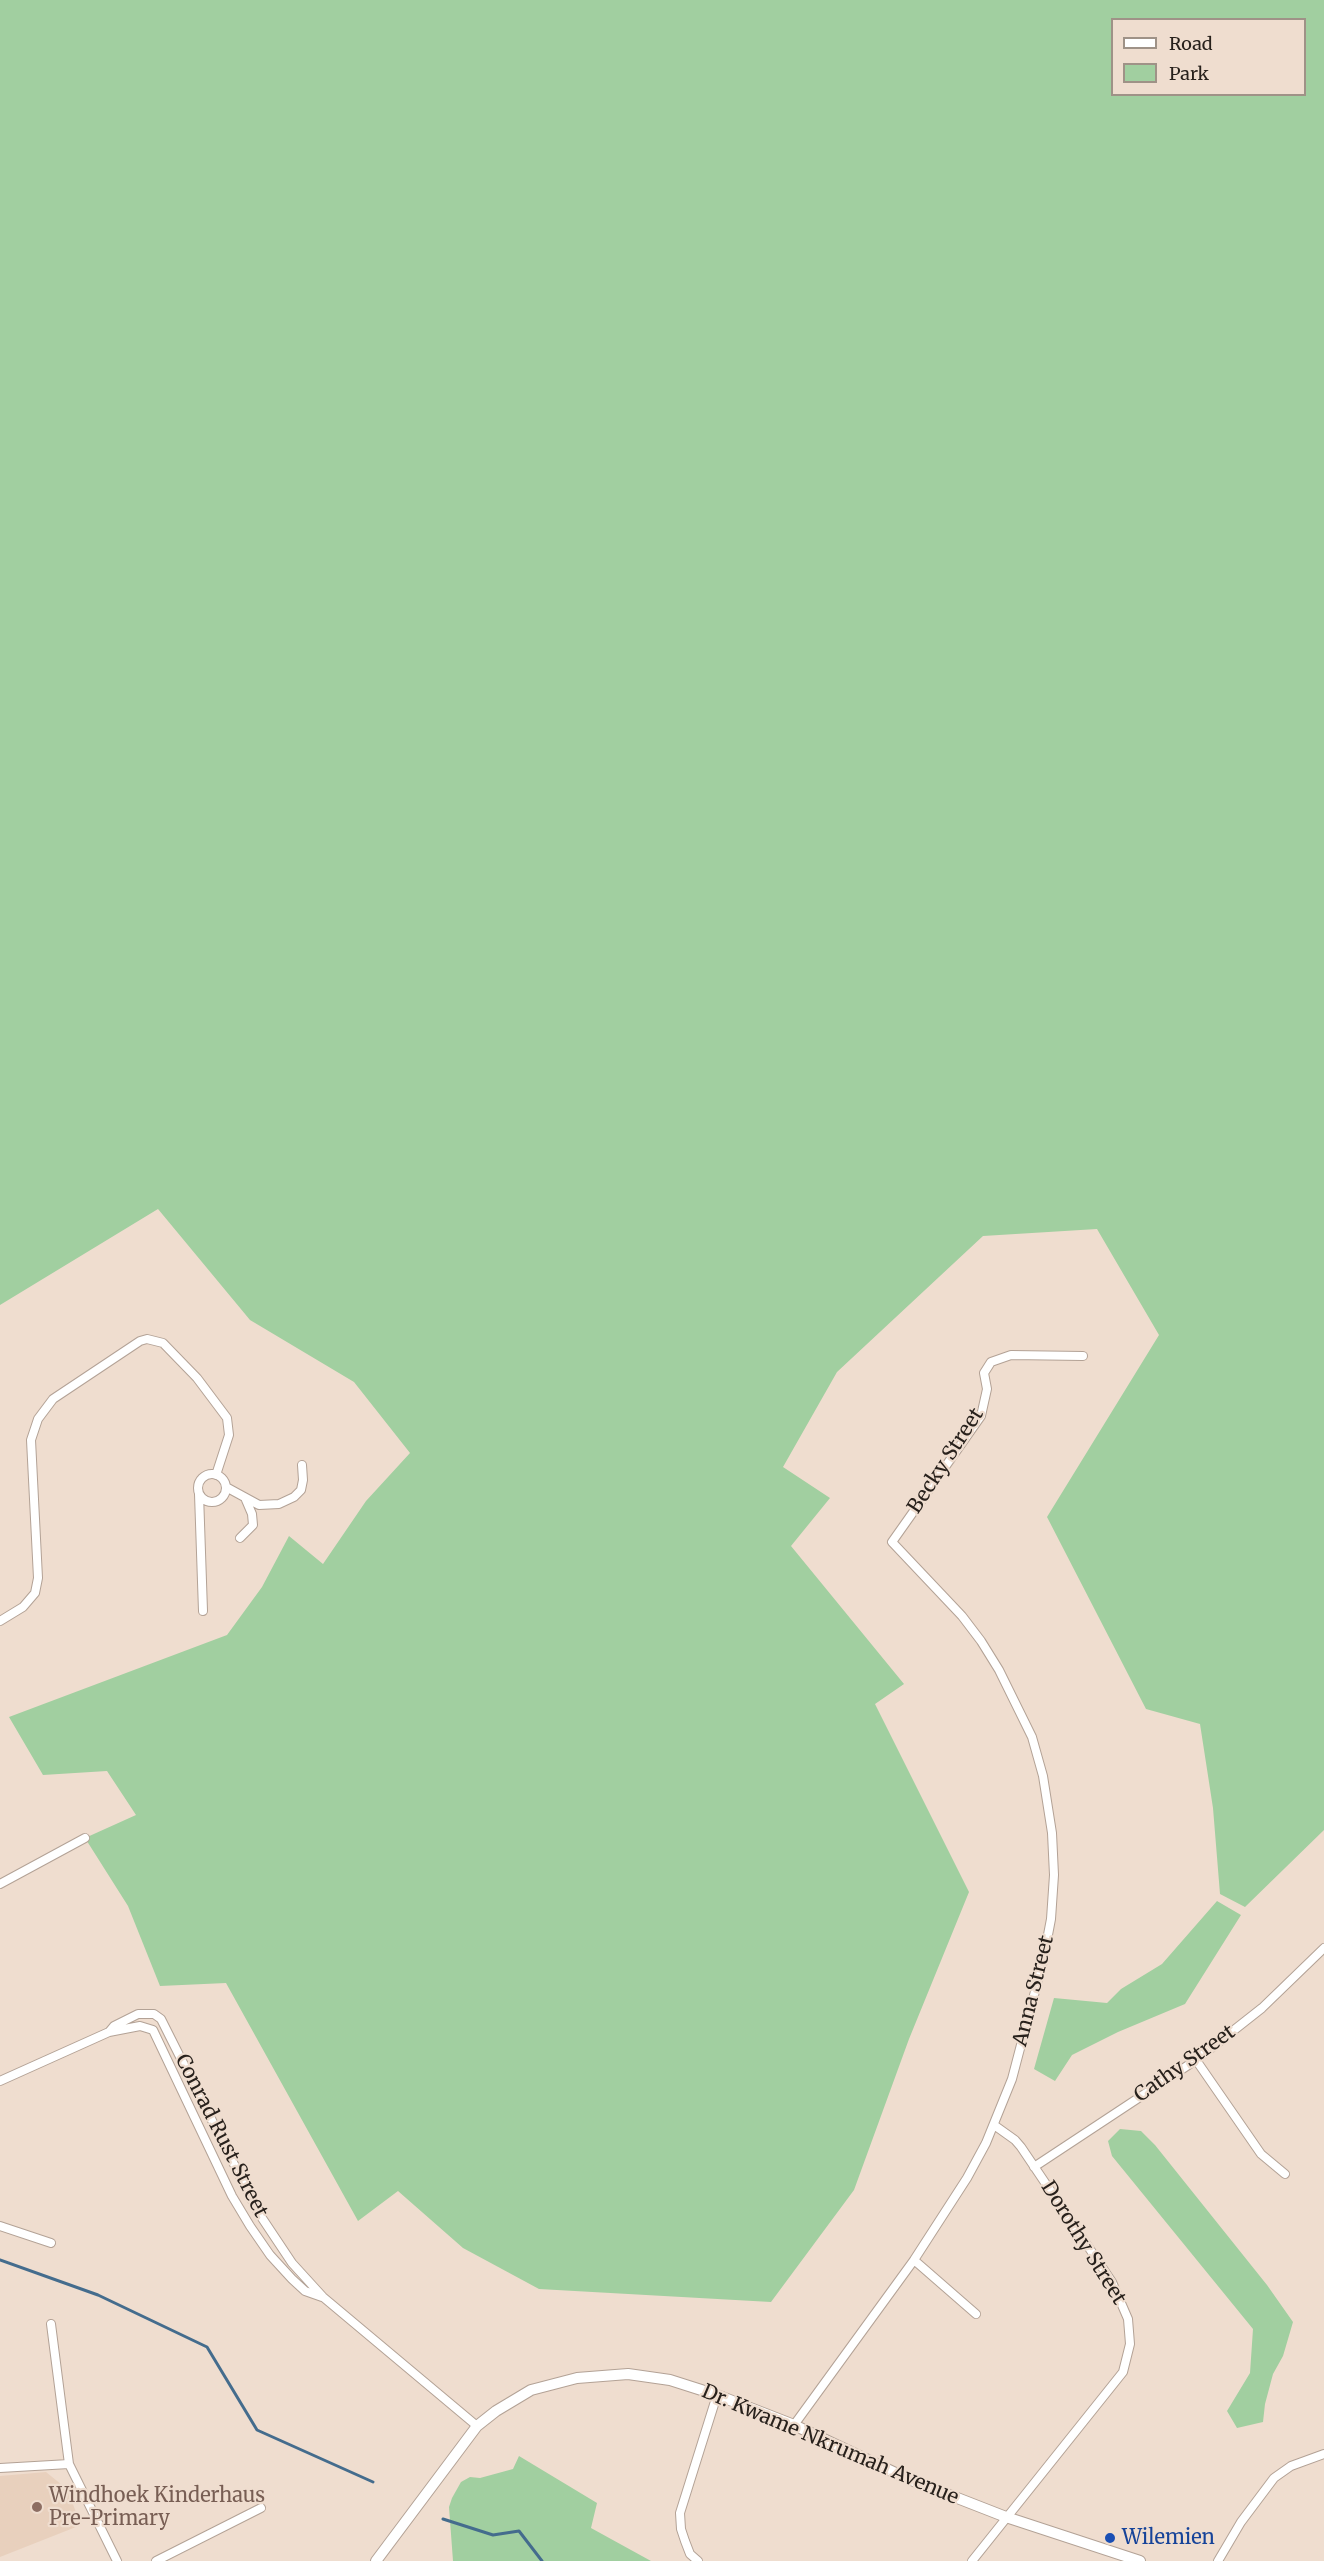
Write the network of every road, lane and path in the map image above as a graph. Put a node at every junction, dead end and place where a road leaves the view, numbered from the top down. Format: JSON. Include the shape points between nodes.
{"nodes":[{"id":1,"x":1083,"y":1356,"type":"dead end"},
{"id":2,"x":302,"y":1465,"type":"dead end"},
{"id":3,"x":216,"y":1475,"type":"junction"},
{"id":4,"x":226,"y":1487,"type":"junction"},
{"id":5,"x":199,"y":1494,"type":"junction"},
{"id":6,"x":246,"y":1500,"type":"junction"},
{"id":7,"x":240,"y":1538,"type":"dead end"},
{"id":8,"x":892,"y":1542,"type":"joint"},
{"id":9,"x":203,"y":1611,"type":"dead end"},
{"id":10,"x":0,"y":1621,"type":"edge"},
{"id":11,"x":85,"y":1838,"type":"dead end"},
{"id":12,"x":0,"y":1884,"type":"edge"},
{"id":13,"x":1324,"y":1948,"type":"edge"},
{"id":14,"x":109,"y":2032,"type":"junction"},
{"id":15,"x":1196,"y":2060,"type":"junction"},
{"id":16,"x":0,"y":2081,"type":"edge"},
{"id":17,"x":994,"y":2125,"type":"junction"},
{"id":18,"x":1034,"y":2167,"type":"junction"},
{"id":19,"x":1285,"y":2174,"type":"dead end"},
{"id":20,"x":0,"y":2226,"type":"edge"},
{"id":21,"x":51,"y":2243,"type":"dead end"},
{"id":22,"x":914,"y":2260,"type":"junction"},
{"id":23,"x":323,"y":2297,"type":"junction"},
{"id":24,"x":976,"y":2314,"type":"dead end"},
{"id":25,"x":51,"y":2324,"type":"dead end"},
{"id":26,"x":717,"y":2395,"type":"junction"},
{"id":27,"x":477,"y":2426,"type":"junction"},
{"id":28,"x":794,"y":2426,"type":"junction"},
{"id":29,"x":1324,"y":2454,"type":"edge"},
{"id":30,"x":69,"y":2464,"type":"junction"},
{"id":31,"x":0,"y":2468,"type":"edge"},
{"id":32,"x":261,"y":2508,"type":"dead end"},
{"id":33,"x":1006,"y":2517,"type":"junction"},
{"id":34,"x":117,"y":2561,"type":"edge"},
{"id":35,"x":156,"y":2561,"type":"edge"},
{"id":36,"x":376,"y":2561,"type":"edge"},
{"id":37,"x":698,"y":2561,"type":"edge"},
{"id":38,"x":972,"y":2561,"type":"edge"},
{"id":39,"x":1140,"y":2561,"type":"edge"},
{"id":40,"x":1218,"y":2561,"type":"edge"}],
"edges":[{"from":1,"to":8,"type":"street","name":"Becky Street","via":[[1011,1355],[991,1362],[984,1373],[987,1389],[981,1416]]},
{"from":2,"to":6,"type":"street","via":[[300,1490],[287,1501],[263,1506]]},
{"from":3,"to":4,"type":"street"},
{"from":3,"to":5,"type":"street","via":[[204,1477]]},
{"from":3,"to":10,"type":"street","via":[[229,1435],[227,1418],[164,1343],[140,1341],[53,1399],[38,1419],[31,1440],[38,1578],[35,1593],[23,1607]]},
{"from":4,"to":5,"type":"street","via":[[223,1497],[216,1502],[206,1501]]},
{"from":4,"to":6,"type":"street"},
{"from":5,"to":9,"type":"street"},
{"from":6,"to":7,"type":"street","via":[[253,1525]]},
{"from":8,"to":17,"type":"street","name":"Anna Street","via":[[981,1641],[1028,1728],[1043,1776],[1052,1833],[1051,1919],[1012,2079]]},
{"from":11,"to":12,"type":"street"},
{"from":13,"to":15,"type":"street","name":"Cathy Street","via":[[1262,2008]]},
{"from":14,"to":16,"type":"street"},
{"from":14,"to":23,"type":"street","name":"Conrad Rust Street","via":[[140,2026],[153,2030],[250,2226],[292,2279],[305,2291]]},
{"from":14,"to":23,"type":"street","name":"Conrad Rust Street","via":[[138,2014],[161,2019],[258,2212],[292,2263]]},
{"from":15,"to":18,"type":"street","name":"Cathy Street"},
{"from":15,"to":19,"type":"street","via":[[1261,2154]]},
{"from":17,"to":18,"type":"street","name":"Dorothy Street","via":[[1015,2140]]},
{"from":17,"to":22,"type":"street","name":"Anna Street","via":[[967,2178]]},
{"from":18,"to":33,"type":"street","name":"Dorothy Street","via":[[1112,2282],[1128,2319],[1131,2344],[1123,2372]]},
{"from":20,"to":21,"type":"street"},
{"from":22,"to":24,"type":"street"},
{"from":22,"to":28,"type":"street","name":"Anna Street"},
{"from":23,"to":27,"type":"street","name":"Conrad Rust Street"},
{"from":25,"to":30,"type":"street"},
{"from":26,"to":27,"type":"street","name":"Dr. Kwame Nkrumah Avenue","via":[[670,2380],[628,2374],[577,2378],[531,2390]]},
{"from":26,"to":28,"type":"street","name":"Dr. Kwame Nkrumah Avenue"},
{"from":26,"to":37,"type":"street","via":[[680,2513],[685,2541]]},
{"from":27,"to":36,"type":"street","name":"Dr. Kwame Nkrumah Avenue"},
{"from":28,"to":33,"type":"street","name":"Dr. Kwame Nkrumah Avenue","via":[[906,2478]]},
{"from":29,"to":40,"type":"street","via":[[1291,2466],[1274,2478]]},
{"from":30,"to":31,"type":"street"},
{"from":30,"to":34,"type":"street"},
{"from":32,"to":35,"type":"street"},
{"from":33,"to":38,"type":"street","name":"Dorothy Street"},
{"from":33,"to":39,"type":"street","name":"Dr. Kwame Nkrumah Avenue"}]}
